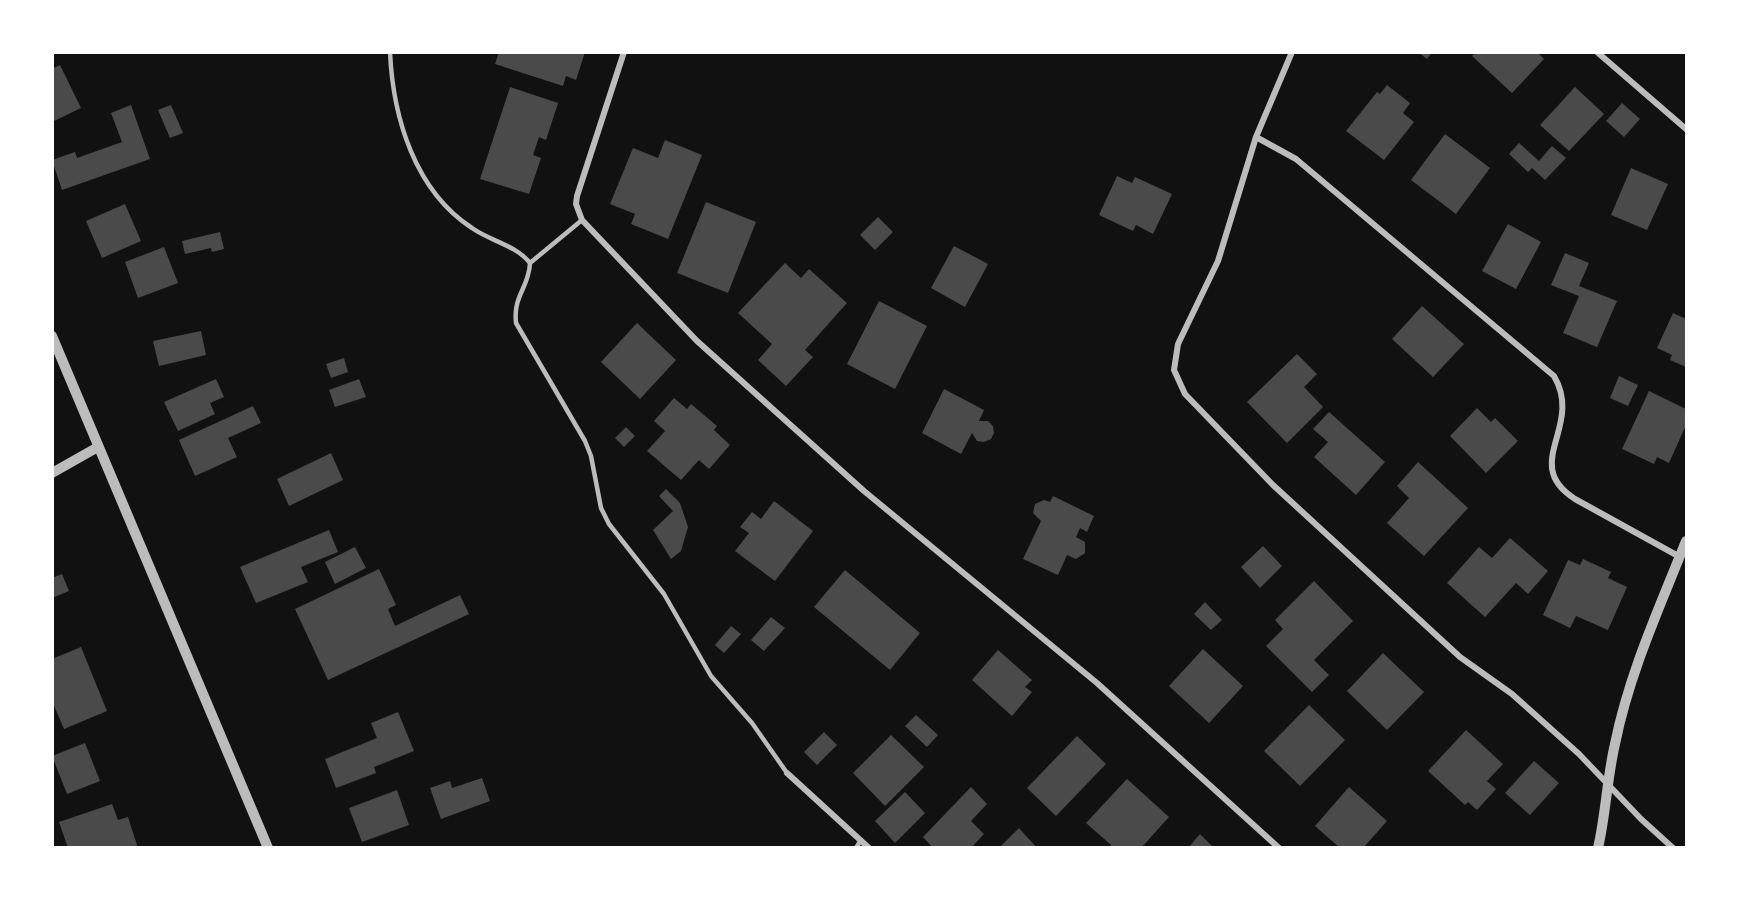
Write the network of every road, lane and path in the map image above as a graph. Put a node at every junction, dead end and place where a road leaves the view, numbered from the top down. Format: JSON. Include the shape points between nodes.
{"nodes":[{"id":1,"x":390,"y":52,"type":"edge"},
{"id":2,"x":624,"y":52,"type":"edge"},
{"id":3,"x":1292,"y":52,"type":"edge"},
{"id":4,"x":1597,"y":52,"type":"edge"},
{"id":5,"x":1686,"y":129,"type":"edge"},
{"id":6,"x":1256,"y":137,"type":"junction"},
{"id":7,"x":582,"y":220,"type":"junction"},
{"id":8,"x":530,"y":263,"type":"junction"},
{"id":9,"x":52,"y":336,"type":"edge"},
{"id":10,"x":98,"y":447,"type":"junction"},
{"id":11,"x":52,"y":473,"type":"edge"},
{"id":12,"x":1686,"y":541,"type":"edge"},
{"id":13,"x":1680,"y":557,"type":"junction"},
{"id":14,"x":787,"y":773,"type":"joint"},
{"id":15,"x":1609,"y":785,"type":"junction"},
{"id":16,"x":861,"y":840,"type":"junction"},
{"id":17,"x":268,"y":848,"type":"edge"},
{"id":18,"x":856,"y":848,"type":"edge"},
{"id":19,"x":869,"y":848,"type":"edge"},
{"id":20,"x":1279,"y":848,"type":"edge"},
{"id":21,"x":1598,"y":848,"type":"edge"},
{"id":22,"x":1673,"y":848,"type":"edge"}],
"edges":[{"from":1,"to":8,"type":"lane","via":[[403,131],[425,180],[458,219],[479,234],[518,252]]},
{"from":2,"to":7,"type":"street","via":[[577,196]]},
{"from":3,"to":6,"type":"street"},
{"from":4,"to":5,"type":"street"},
{"from":6,"to":13,"type":"street","via":[[1296,159],[1554,376],[1564,402],[1551,468],[1554,481],[1575,500]]},
{"from":6,"to":15,"type":"street","via":[[1218,261],[1178,344],[1174,370],[1178,383],[1280,491],[1460,657],[1512,694]]},
{"from":7,"to":8,"type":"lane"},
{"from":7,"to":20,"type":"street","via":[[723,365],[864,491],[1097,683]]},
{"from":8,"to":14,"type":"lane","via":[[530,273],[517,296],[516,323],[585,441],[609,524],[664,594],[711,675]]},
{"from":9,"to":10,"type":"street"},
{"from":10,"to":11,"type":"street"},
{"from":10,"to":17,"type":"street"},
{"from":12,"to":13,"type":"street"},
{"from":13,"to":15,"type":"street","via":[[1622,716]]},
{"from":14,"to":16,"type":"street"},
{"from":15,"to":21,"type":"street"},
{"from":15,"to":22,"type":"street"},
{"from":16,"to":18,"type":"lane"},
{"from":16,"to":19,"type":"street"}]}
